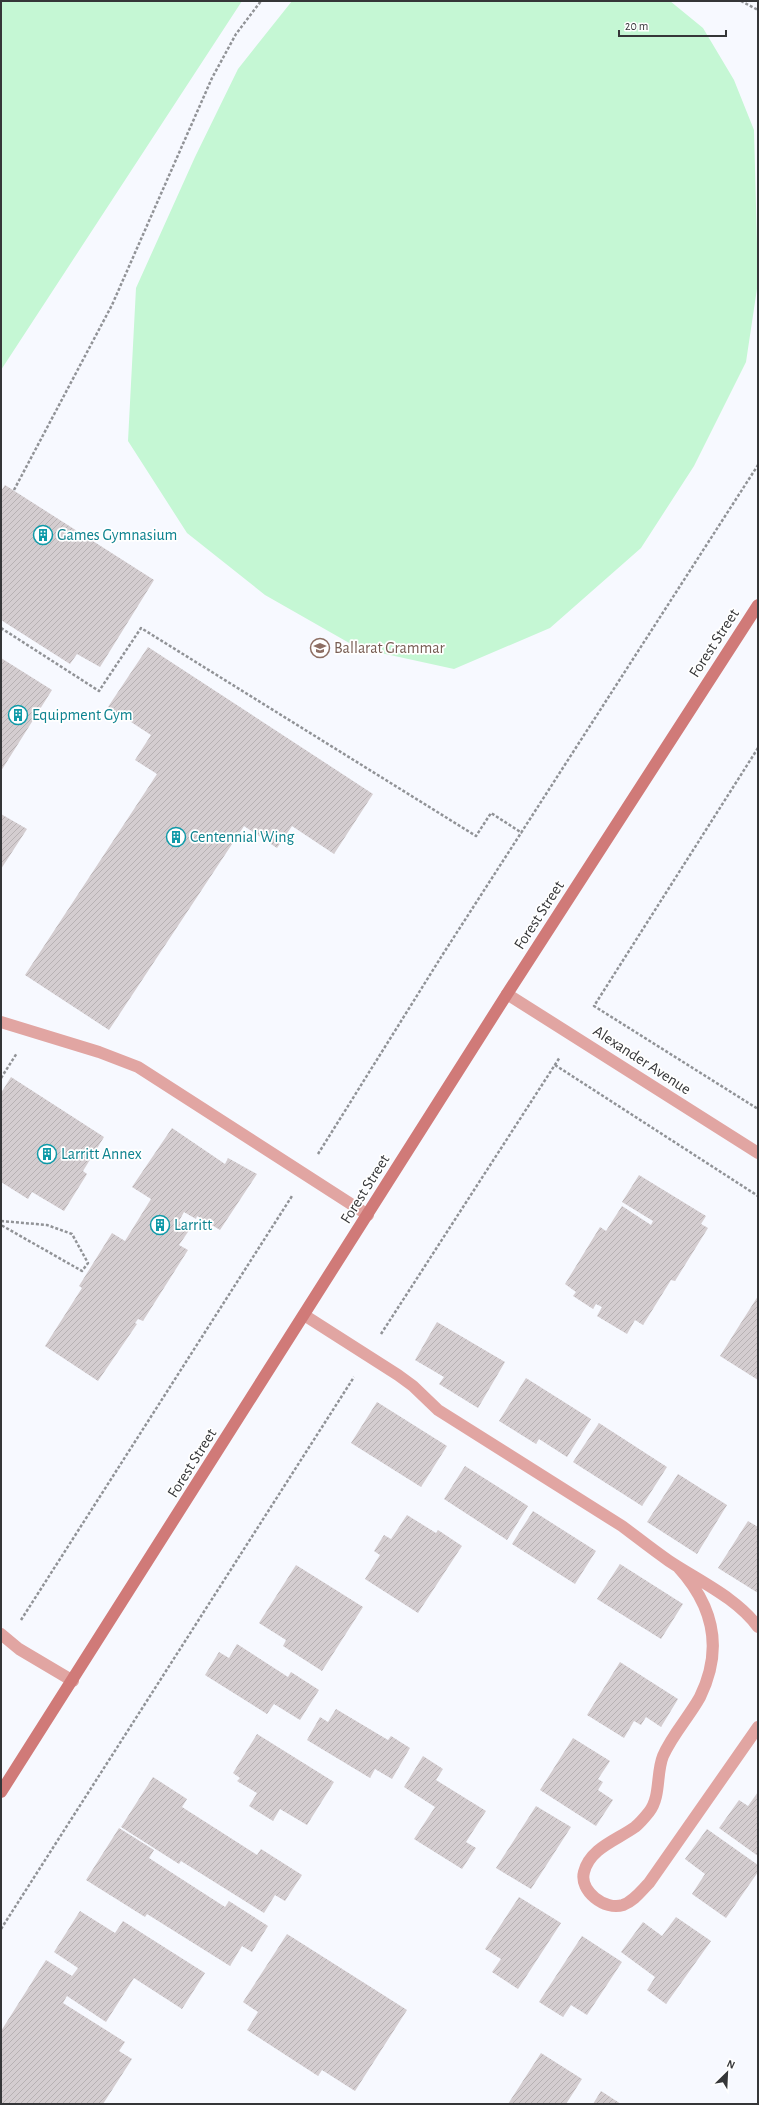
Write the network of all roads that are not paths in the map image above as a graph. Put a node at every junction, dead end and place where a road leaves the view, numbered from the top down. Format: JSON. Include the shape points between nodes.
{"nodes":[{"id":1,"x":758,"y":605,"type":"edge"},
{"id":2,"x":507,"y":994,"type":"junction"},
{"id":3,"x":1,"y":1022,"type":"edge"},
{"id":4,"x":758,"y":1153,"type":"edge"},
{"id":5,"x":368,"y":1215,"type":"junction"},
{"id":6,"x":304,"y":1315,"type":"junction"},
{"id":7,"x":678,"y":1567,"type":"junction"},
{"id":8,"x":758,"y":1627,"type":"edge"},
{"id":9,"x":5,"y":1637,"type":"edge"},
{"id":10,"x":73,"y":1681,"type":"junction"},
{"id":11,"x":758,"y":1727,"type":"edge"},
{"id":12,"x":1,"y":1792,"type":"edge"}],
"edges":[{"from":1,"to":2,"type":"street","name":"Forest Street"},
{"from":2,"to":4,"type":"street","name":"Alexander Avenue"},
{"from":2,"to":5,"type":"street","name":"Forest Street"},
{"from":3,"to":5,"type":"street","via":[[99,1052],[138,1067]]},
{"from":5,"to":6,"type":"street","name":"Forest Street"},
{"from":6,"to":7,"type":"street","via":[[413,1386],[438,1410],[622,1526]]},
{"from":6,"to":10,"type":"street","name":"Forest Street"},
{"from":7,"to":8,"type":"street","via":[[722,1595],[752,1618]]},
{"from":7,"to":11,"type":"street","via":[[692,1582],[707,1608],[714,1646],[710,1671],[700,1697],[663,1757],[651,1810],[636,1827],[602,1847],[588,1862],[583,1882],[592,1896],[609,1906],[631,1901],[648,1883]]},
{"from":9,"to":10,"type":"street","via":[[19,1649]]},
{"from":10,"to":12,"type":"street","name":"Forest Street"}]}
